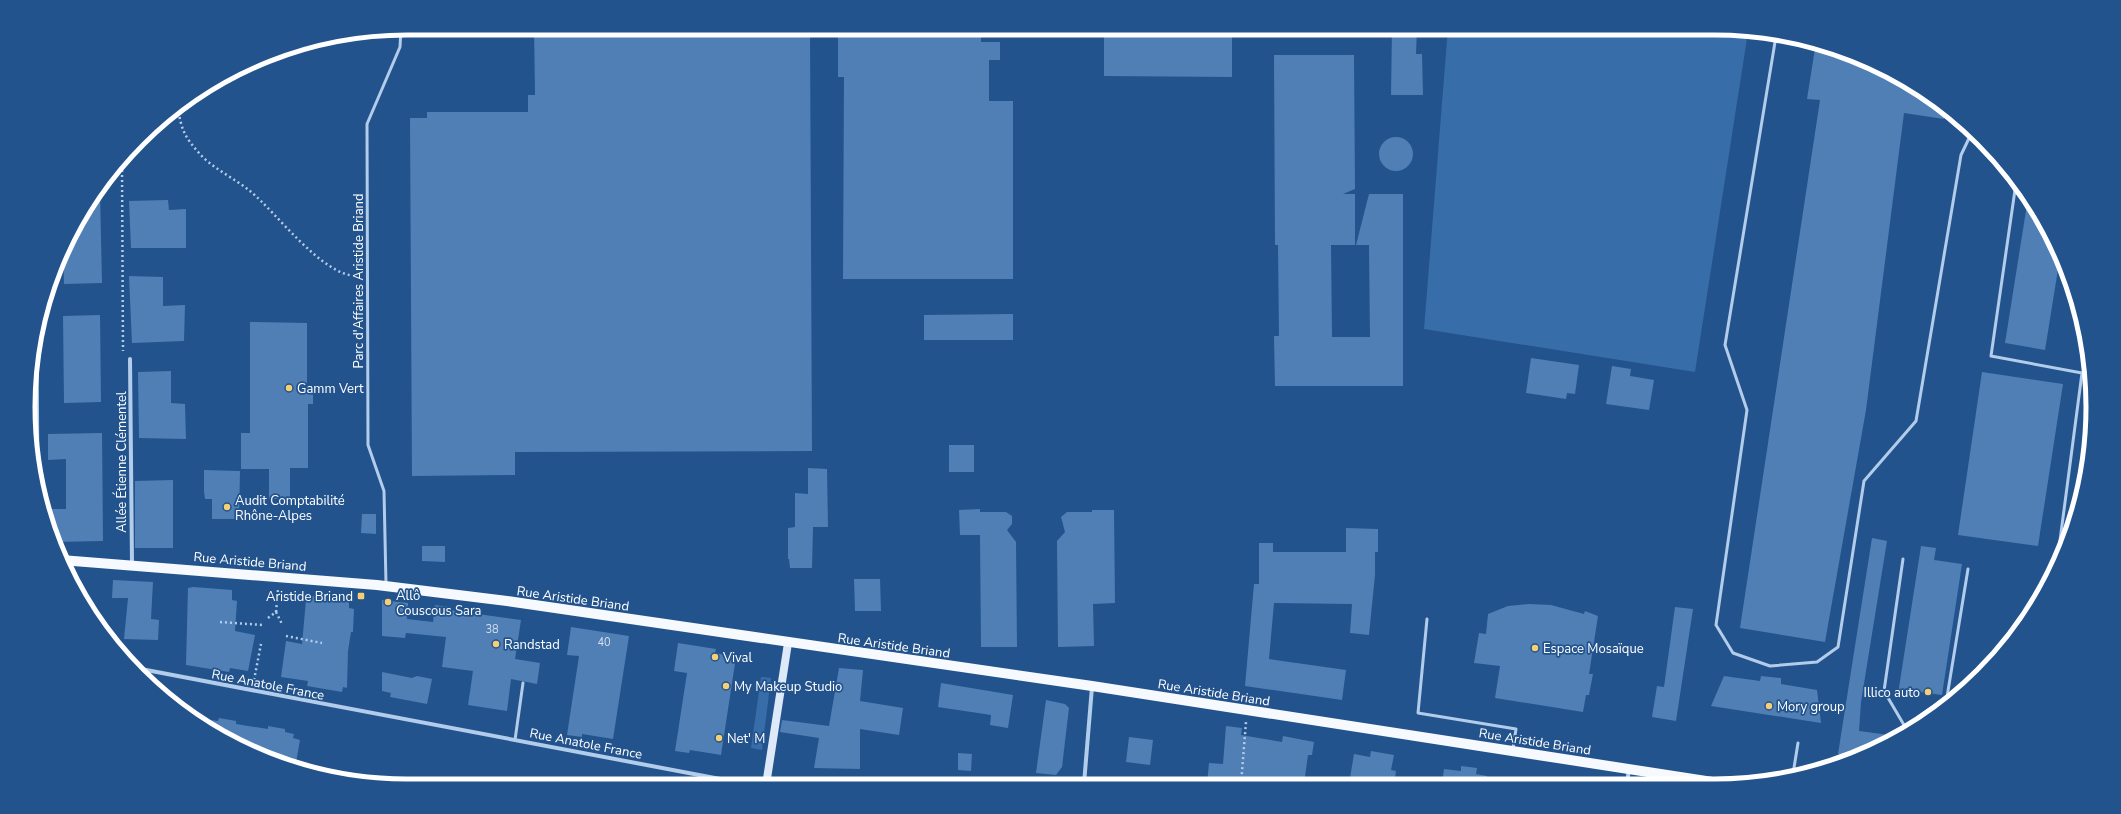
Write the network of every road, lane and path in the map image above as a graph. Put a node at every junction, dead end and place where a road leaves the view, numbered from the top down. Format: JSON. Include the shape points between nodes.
{"nodes":[{"id":1,"x":400,"y":35,"type":"edge"},
{"id":2,"x":1775,"y":40,"type":"edge"},
{"id":3,"x":179,"y":114,"type":"edge"},
{"id":4,"x":1970,"y":137,"type":"edge"},
{"id":5,"x":2015,"y":189,"type":"edge"},
{"id":6,"x":368,"y":276,"type":"junction"},
{"id":7,"x":130,"y":359,"type":"dead end"},
{"id":8,"x":37,"y":365,"type":"edge"},
{"id":9,"x":2082,"y":373,"type":"joint"},
{"id":10,"x":38,"y":401,"type":"joint"},
{"id":11,"x":38,"y":456,"type":"edge"},
{"id":12,"x":2059,"y":545,"type":"edge"},
{"id":13,"x":1903,"y":559,"type":"dead end"},
{"id":14,"x":68,"y":560,"type":"edge"},
{"id":15,"x":132,"y":564,"type":"junction"},
{"id":16,"x":1968,"y":569,"type":"dead end"},
{"id":17,"x":386,"y":586,"type":"junction"},
{"id":18,"x":278,"y":605,"type":"dead end"},
{"id":19,"x":276,"y":612,"type":"junction"},
{"id":20,"x":268,"y":618,"type":"dead end"},
{"id":21,"x":1427,"y":619,"type":"dead end"},
{"id":22,"x":220,"y":622,"type":"dead end"},
{"id":23,"x":282,"y":624,"type":"dead end"},
{"id":24,"x":262,"y":625,"type":"dead end"},
{"id":25,"x":286,"y":636,"type":"dead end"},
{"id":26,"x":322,"y":643,"type":"dead end"},
{"id":27,"x":788,"y":643,"type":"junction"},
{"id":28,"x":261,"y":644,"type":"dead end"},
{"id":29,"x":145,"y":671,"type":"edge"},
{"id":30,"x":523,"y":683,"type":"dead end"},
{"id":31,"x":1092,"y":686,"type":"junction"},
{"id":32,"x":252,"y":691,"type":"junction"},
{"id":33,"x":1947,"y":696,"type":"edge"},
{"id":34,"x":1942,"y":701,"type":"edge"},
{"id":35,"x":1246,"y":710,"type":"junction"},
{"id":36,"x":1918,"y":718,"type":"edge"},
{"id":37,"x":1904,"y":727,"type":"edge"},
{"id":38,"x":515,"y":740,"type":"junction"},
{"id":39,"x":1798,"y":743,"type":"dead end"},
{"id":40,"x":1512,"y":750,"type":"junction"},
{"id":41,"x":1630,"y":769,"type":"junction"},
{"id":42,"x":1794,"y":770,"type":"edge"},
{"id":43,"x":720,"y":779,"type":"edge"},
{"id":44,"x":767,"y":779,"type":"edge"},
{"id":45,"x":895,"y":779,"type":"edge"},
{"id":46,"x":976,"y":779,"type":"edge"},
{"id":47,"x":1084,"y":779,"type":"edge"},
{"id":48,"x":1241,"y":779,"type":"edge"},
{"id":49,"x":1628,"y":779,"type":"edge"},
{"id":50,"x":1694,"y":779,"type":"edge"}],
"edges":[{"from":1,"to":6,"type":"lane","name":"Parc d'Affaires Aristide Briand","via":[[400,47],[367,124]]},
{"from":2,"to":4,"type":"lane","via":[[1725,345],[1747,410],[1716,625],[1733,653],[1770,666],[1817,662],[1838,647],[1864,481],[1916,421],[1961,155]]},
{"from":3,"to":6,"type":"path","via":[[181,129],[200,154],[251,191],[322,261],[346,276]]},
{"from":5,"to":9,"type":"lane","via":[[1991,356]]},
{"from":6,"to":17,"type":"lane","name":"Parc d'Affaires Aristide Briand","via":[[368,445],[384,491]]},
{"from":7,"to":15,"type":"street","name":"Allée Étienne Clémentel"},
{"from":8,"to":10,"type":"lane"},
{"from":9,"to":12,"type":"lane"},
{"from":10,"to":11,"type":"lane"},
{"from":13,"to":37,"type":"lane","via":[[1884,691]]},
{"from":14,"to":15,"type":"main road","name":"Rue Aristide Briand"},
{"from":15,"to":17,"type":"main road","name":"Rue Aristide Briand"},
{"from":16,"to":33,"type":"lane"},
{"from":17,"to":27,"type":"main road","name":"Rue Aristide Briand","via":[[515,602]]},
{"from":18,"to":19,"type":"path"},
{"from":19,"to":20,"type":"path"},
{"from":19,"to":23,"type":"path"},
{"from":21,"to":40,"type":"lane","via":[[1418,713],[1516,730]]},
{"from":22,"to":24,"type":"path"},
{"from":25,"to":26,"type":"path"},
{"from":27,"to":31,"type":"main road","name":"Rue Aristide Briand"},
{"from":27,"to":44,"type":"main road"},
{"from":28,"to":32,"type":"path"},
{"from":29,"to":32,"type":"street","name":"Rue Anatole France"},
{"from":30,"to":38,"type":"lane"},
{"from":31,"to":35,"type":"main road","name":"Rue Aristide Briand"},
{"from":31,"to":47,"type":"street"},
{"from":32,"to":38,"type":"street","name":"Rue Anatole France"},
{"from":34,"to":36,"type":"lane"},
{"from":35,"to":40,"type":"main road","name":"Rue Aristide Briand"},
{"from":35,"to":48,"type":"path"},
{"from":38,"to":43,"type":"street","name":"Rue Anatole France"},
{"from":39,"to":42,"type":"lane"},
{"from":40,"to":41,"type":"main road","name":"Rue Aristide Briand"},
{"from":41,"to":49,"type":"street"},
{"from":41,"to":50,"type":"main road","name":"Rue Aristide Briand"},
{"from":45,"to":46,"type":"street","name":"Rue Anatole France"}]}
